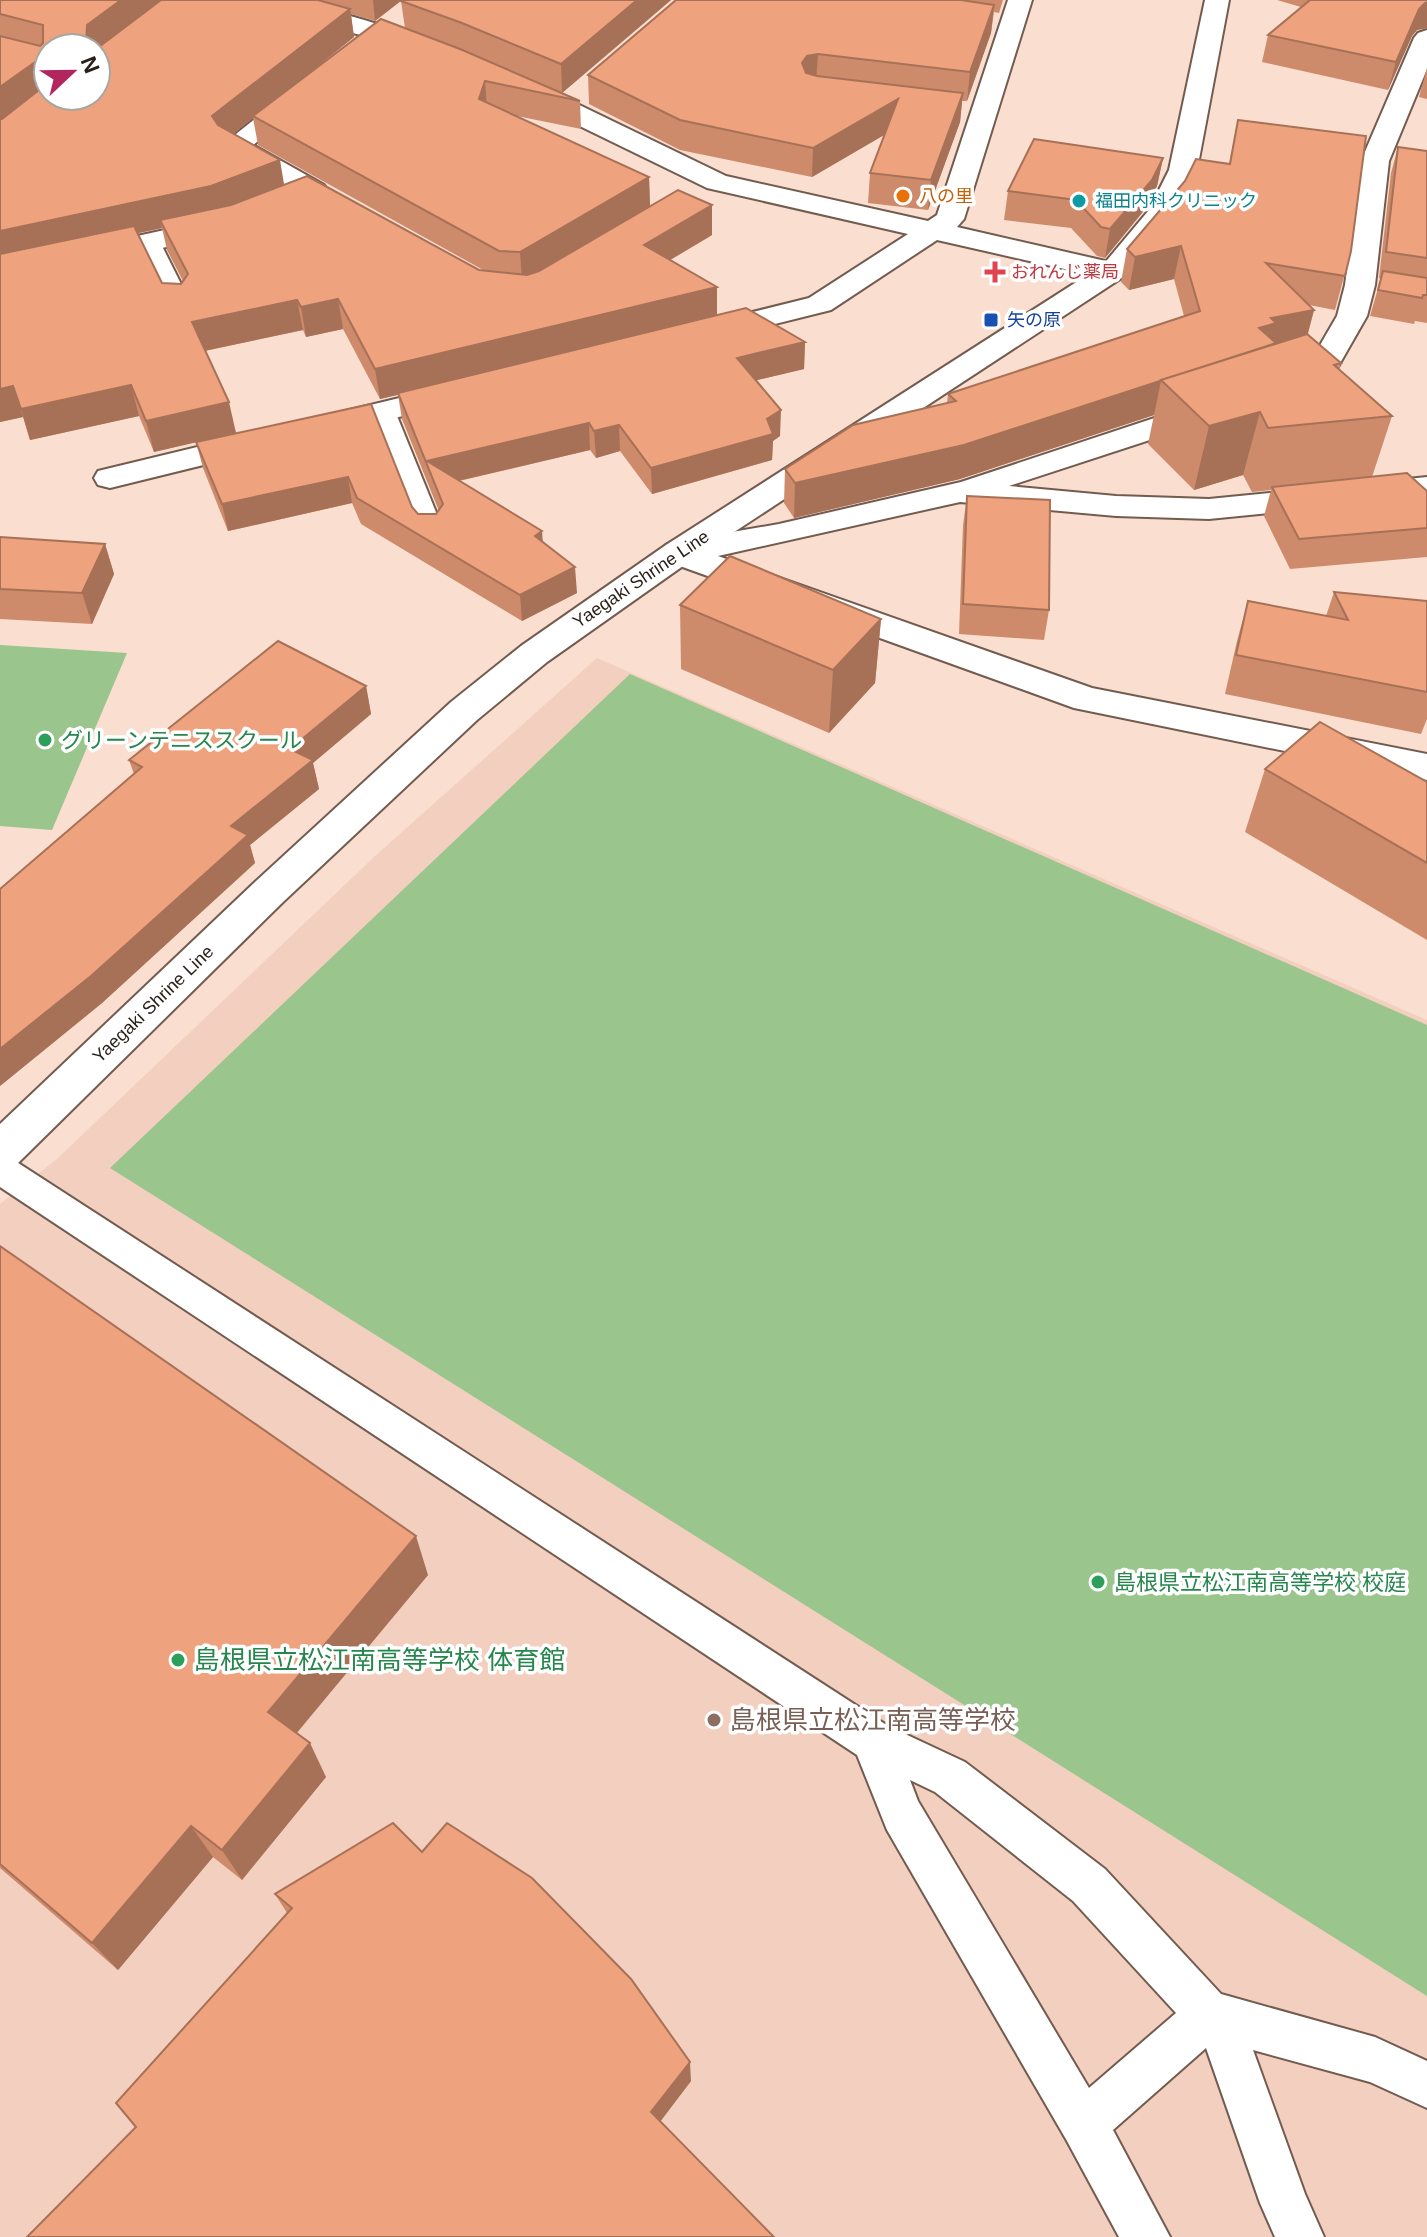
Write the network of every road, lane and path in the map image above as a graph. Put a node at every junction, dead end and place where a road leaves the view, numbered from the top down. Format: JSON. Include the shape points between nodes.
{"nodes":[{"id":1,"x":257,"y":0,"type":"edge"},
{"id":2,"x":1217,"y":0,"type":"edge"},
{"id":3,"x":1016,"y":13,"type":"edge"},
{"id":4,"x":982,"y":21,"type":"edge"},
{"id":5,"x":392,"y":24,"type":"junction"},
{"id":6,"x":1427,"y":38,"type":"edge"},
{"id":7,"x":357,"y":51,"type":"edge"},
{"id":8,"x":455,"y":59,"type":"edge"},
{"id":9,"x":497,"y":77,"type":"edge"},
{"id":10,"x":320,"y":80,"type":"edge"},
{"id":11,"x":591,"y":86,"type":"edge"},
{"id":12,"x":566,"y":107,"type":"junction"},
{"id":13,"x":953,"y":110,"type":"edge"},
{"id":14,"x":983,"y":114,"type":"junction"},
{"id":15,"x":717,"y":182,"type":"junction"},
{"id":16,"x":314,"y":191,"type":"junction"},
{"id":17,"x":690,"y":198,"type":"edge"},
{"id":18,"x":284,"y":203,"type":"edge"},
{"id":19,"x":340,"y":205,"type":"edge"},
{"id":20,"x":255,"y":214,"type":"edge"},
{"id":21,"x":933,"y":230,"type":"junction"},
{"id":22,"x":149,"y":242,"type":"junction"},
{"id":23,"x":1113,"y":271,"type":"junction"},
{"id":24,"x":0,"y":275,"type":"edge"},
{"id":25,"x":180,"y":306,"type":"edge"},
{"id":26,"x":683,"y":337,"type":"edge"},
{"id":27,"x":488,"y":385,"type":"edge"},
{"id":28,"x":383,"y":411,"type":"junction"},
{"id":29,"x":110,"y":478,"type":"dead end"},
{"id":30,"x":1427,"y":487,"type":"edge"},
{"id":31,"x":960,"y":492,"type":"junction"},
{"id":32,"x":431,"y":532,"type":"edge"},
{"id":33,"x":678,"y":553,"type":"junction"},
{"id":34,"x":1427,"y":767,"type":"edge"},
{"id":35,"x":0,"y":1152,"type":"edge"},
{"id":36,"x":0,"y":1169,"type":"edge"},
{"id":37,"x":873,"y":1741,"type":"junction"},
{"id":38,"x":1214,"y":2016,"type":"junction"},
{"id":39,"x":1427,"y":2085,"type":"edge"},
{"id":40,"x":1084,"y":2124,"type":"junction"},
{"id":41,"x":1146,"y":2237,"type":"edge"},
{"id":42,"x":1300,"y":2237,"type":"edge"}],
"edges":[{"from":1,"to":5,"type":"street"},
{"from":2,"to":23,"type":"street","name":"Yaegaki Shrine Line","via":[[1183,170],[1158,220]]},
{"from":3,"to":4,"type":"street"},
{"from":3,"to":14,"type":"street"},
{"from":5,"to":7,"type":"street"},
{"from":5,"to":8,"type":"street"},
{"from":6,"to":31,"type":"street","via":[[1375,161],[1374,287],[1324,365],[1300,380]]},
{"from":9,"to":12,"type":"street"},
{"from":10,"to":16,"type":"street","via":[[235,146]]},
{"from":11,"to":12,"type":"street"},
{"from":12,"to":15,"type":"street"},
{"from":13,"to":14,"type":"street"},
{"from":14,"to":21,"type":"street","via":[[950,219]]},
{"from":15,"to":17,"type":"street"},
{"from":15,"to":21,"type":"street"},
{"from":16,"to":18,"type":"street"},
{"from":16,"to":19,"type":"street"},
{"from":20,"to":22,"type":"street","via":[[226,226]]},
{"from":21,"to":23,"type":"street"},
{"from":21,"to":26,"type":"street","via":[[820,304]]},
{"from":22,"to":24,"type":"street"},
{"from":22,"to":25,"type":"lane"},
{"from":23,"to":33,"type":"street","name":"Yaegaki Shrine Line"},
{"from":27,"to":28,"type":"street"},
{"from":28,"to":29,"type":"street"},
{"from":28,"to":32,"type":"lane"},
{"from":30,"to":31,"type":"street","via":[[1209,509]]},
{"from":31,"to":33,"type":"street"},
{"from":33,"to":34,"type":"street","via":[[1087,699]]},
{"from":33,"to":35,"type":"street","name":"Yaegaki Shrine Line","via":[[569,628],[464,711]]},
{"from":36,"to":37,"type":"lane"},
{"from":37,"to":38,"type":"lane","via":[[950,1777],[1089,1885]]},
{"from":37,"to":40,"type":"lane","via":[[902,1815]]},
{"from":38,"to":39,"type":"lane","via":[[1375,2060]]},
{"from":38,"to":40,"type":"lane"},
{"from":38,"to":42,"type":"lane"},
{"from":40,"to":41,"type":"lane"}]}
